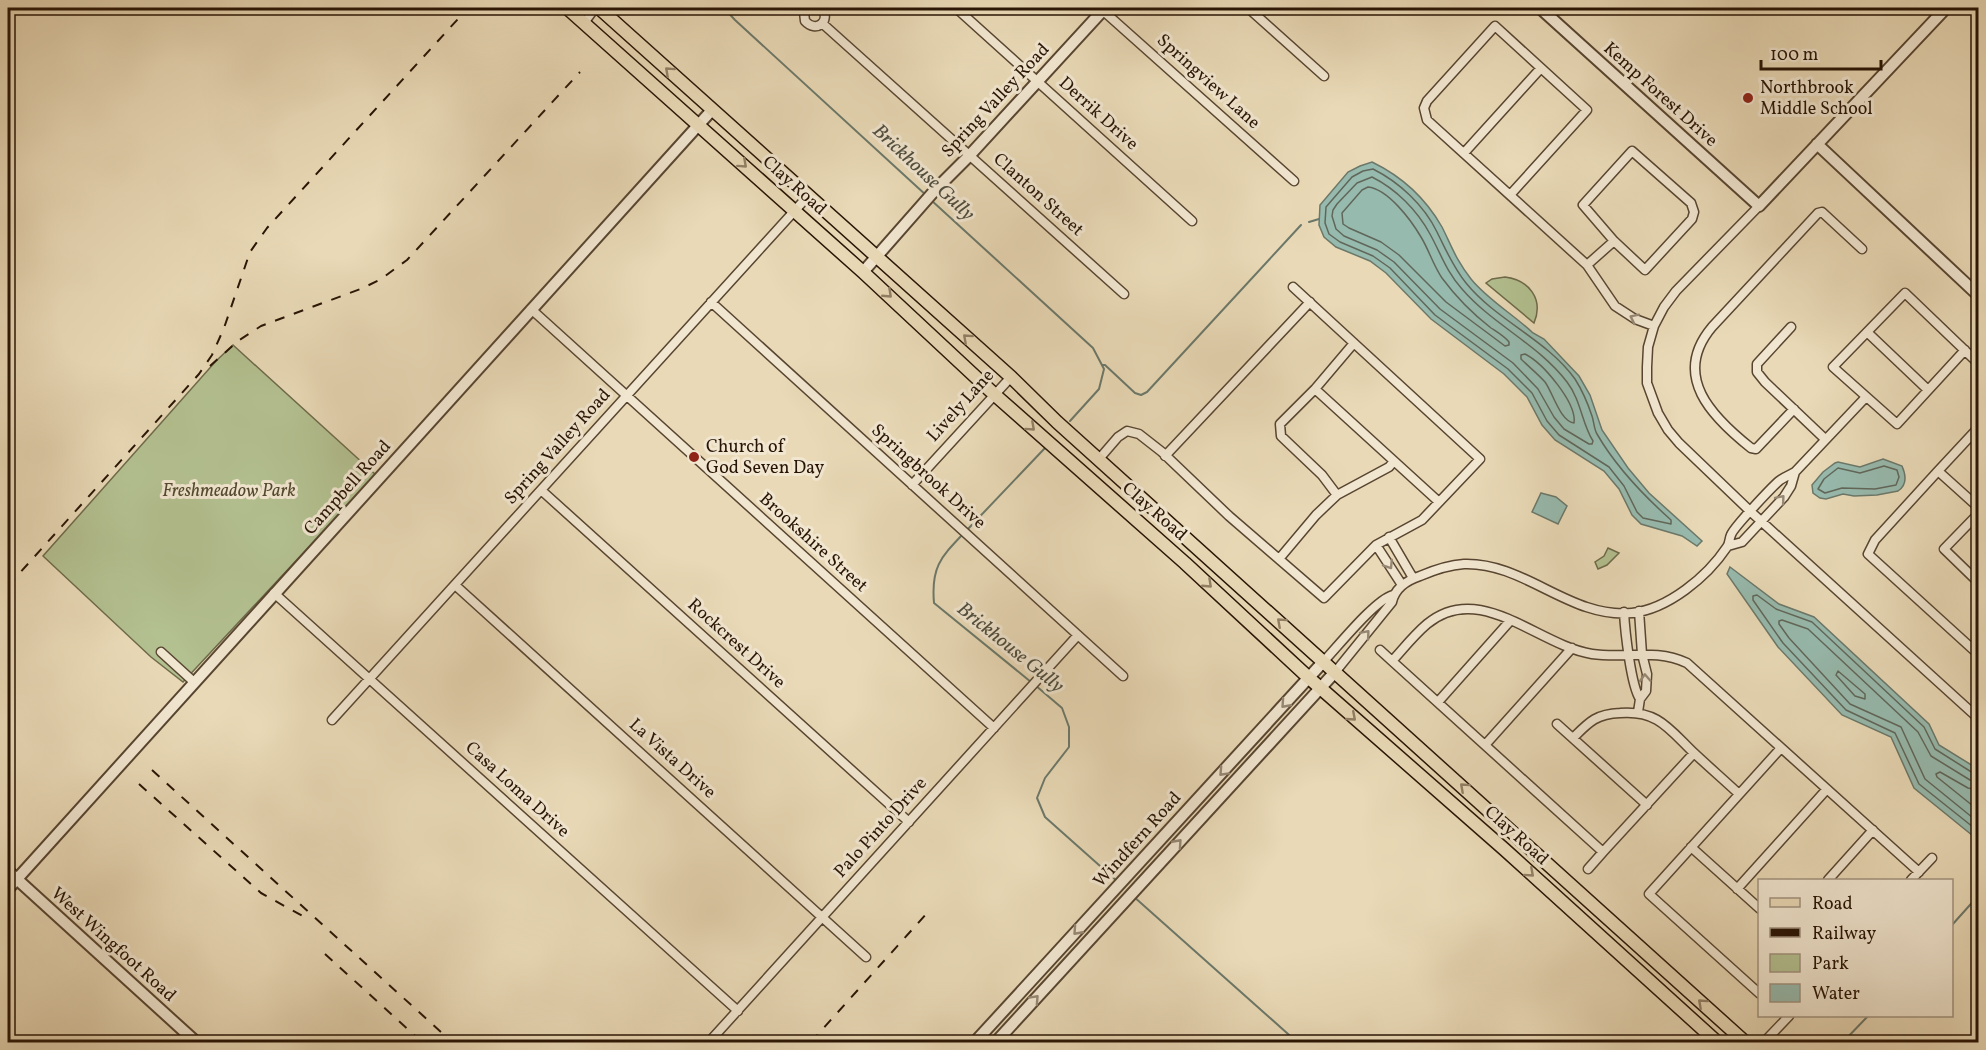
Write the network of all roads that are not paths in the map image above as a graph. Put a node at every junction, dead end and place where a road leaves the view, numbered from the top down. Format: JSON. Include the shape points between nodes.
{"nodes":[{"id":1,"x":567,"y":8,"type":"edge"},
{"id":2,"x":597,"y":8,"type":"edge"},
{"id":3,"x":806,"y":8,"type":"edge"},
{"id":4,"x":822,"y":8,"type":"edge"},
{"id":5,"x":956,"y":8,"type":"edge"},
{"id":6,"x":1103,"y":8,"type":"edge"},
{"id":7,"x":1248,"y":8,"type":"edge"},
{"id":8,"x":1540,"y":8,"type":"edge"},
{"id":9,"x":1946,"y":8,"type":"edge"},
{"id":10,"x":584,"y":23,"type":"junction"},
{"id":11,"x":823,"y":24,"type":"junction"},
{"id":12,"x":637,"y":43,"type":"junction"},
{"id":13,"x":620,"y":54,"type":"junction"},
{"id":14,"x":1541,"y":68,"type":"junction"},
{"id":15,"x":1324,"y":76,"type":"dead end"},
{"id":16,"x":1037,"y":82,"type":"junction"},
{"id":17,"x":712,"y":110,"type":"junction"},
{"id":18,"x":699,"y":125,"type":"junction"},
{"id":19,"x":1817,"y":144,"type":"junction"},
{"id":20,"x":1464,"y":153,"type":"junction"},
{"id":21,"x":969,"y":156,"type":"junction"},
{"id":22,"x":1294,"y":182,"type":"dead end"},
{"id":23,"x":1510,"y":195,"type":"junction"},
{"id":24,"x":808,"y":196,"type":"junction"},
{"id":25,"x":1759,"y":206,"type":"junction"},
{"id":26,"x":794,"y":211,"type":"junction"},
{"id":27,"x":1192,"y":221,"type":"dead end"},
{"id":28,"x":1614,"y":241,"type":"junction"},
{"id":29,"x":1862,"y":249,"type":"dead end"},
{"id":30,"x":877,"y":257,"type":"junction"},
{"id":31,"x":1587,"y":265,"type":"junction"},
{"id":32,"x":863,"y":272,"type":"junction"},
{"id":33,"x":1293,"y":287,"type":"dead end"},
{"id":34,"x":1124,"y":294,"type":"dead end"},
{"id":35,"x":1978,"y":295,"type":"edge"},
{"id":36,"x":711,"y":302,"type":"junction"},
{"id":37,"x":1310,"y":302,"type":"junction"},
{"id":38,"x":531,"y":309,"type":"junction"},
{"id":39,"x":1654,"y":327,"type":"junction"},
{"id":40,"x":1791,"y":327,"type":"dead end"},
{"id":41,"x":1867,"y":333,"type":"junction"},
{"id":42,"x":1354,"y":343,"type":"junction"},
{"id":43,"x":1965,"y":350,"type":"junction"},
{"id":44,"x":1978,"y":363,"type":"edge"},
{"id":45,"x":1011,"y":377,"type":"junction"},
{"id":46,"x":1315,"y":389,"type":"junction"},
{"id":47,"x":1928,"y":390,"type":"junction"},
{"id":48,"x":627,"y":395,"type":"junction"},
{"id":49,"x":995,"y":395,"type":"junction"},
{"id":50,"x":1866,"y":396,"type":"junction"},
{"id":51,"x":1794,"y":409,"type":"junction"},
{"id":52,"x":1978,"y":428,"type":"edge"},
{"id":53,"x":1826,"y":439,"type":"junction"},
{"id":54,"x":1166,"y":456,"type":"junction"},
{"id":55,"x":1099,"y":459,"type":"junction"},
{"id":56,"x":1394,"y":461,"type":"junction"},
{"id":57,"x":1938,"y":471,"type":"junction"},
{"id":58,"x":1795,"y":472,"type":"junction"},
{"id":59,"x":912,"y":485,"type":"junction"},
{"id":60,"x":541,"y":490,"type":"junction"},
{"id":61,"x":1337,"y":495,"type":"junction"},
{"id":62,"x":1440,"y":502,"type":"junction"},
{"id":63,"x":1978,"y":507,"type":"edge"},
{"id":64,"x":1751,"y":512,"type":"junction"},
{"id":65,"x":1978,"y":513,"type":"edge"},
{"id":66,"x":1761,"y":521,"type":"junction"},
{"id":67,"x":1389,"y":537,"type":"junction"},
{"id":68,"x":1376,"y":545,"type":"junction"},
{"id":69,"x":1728,"y":546,"type":"junction"},
{"id":70,"x":1200,"y":550,"type":"junction"},
{"id":71,"x":1279,"y":559,"type":"junction"},
{"id":72,"x":1185,"y":563,"type":"junction"},
{"id":73,"x":1413,"y":578,"type":"junction"},
{"id":74,"x":1978,"y":582,"type":"edge"},
{"id":75,"x":455,"y":585,"type":"junction"},
{"id":76,"x":1402,"y":585,"type":"junction"},
{"id":77,"x":274,"y":593,"type":"junction"},
{"id":78,"x":1393,"y":595,"type":"junction"},
{"id":79,"x":1639,"y":611,"type":"junction"},
{"id":80,"x":1624,"y":612,"type":"junction"},
{"id":81,"x":1510,"y":621,"type":"junction"},
{"id":82,"x":1641,"y":633,"type":"junction"},
{"id":83,"x":1078,"y":635,"type":"junction"},
{"id":84,"x":1627,"y":635,"type":"junction"},
{"id":85,"x":1572,"y":648,"type":"junction"},
{"id":86,"x":1380,"y":650,"type":"dead end"},
{"id":87,"x":160,"y":652,"type":"dead end"},
{"id":88,"x":1642,"y":654,"type":"junction"},
{"id":89,"x":1978,"y":654,"type":"edge"},
{"id":90,"x":1630,"y":655,"type":"junction"},
{"id":91,"x":1324,"y":661,"type":"junction"},
{"id":92,"x":1392,"y":661,"type":"junction"},
{"id":93,"x":1336,"y":671,"type":"junction"},
{"id":94,"x":1123,"y":676,"type":"dead end"},
{"id":95,"x":1309,"y":678,"type":"junction"},
{"id":96,"x":370,"y":679,"type":"junction"},
{"id":97,"x":194,"y":682,"type":"junction"},
{"id":98,"x":1321,"y":689,"type":"junction"},
{"id":99,"x":1640,"y":699,"type":"junction"},
{"id":100,"x":1438,"y":702,"type":"junction"},
{"id":101,"x":1638,"y":712,"type":"junction"},
{"id":102,"x":1978,"y":718,"type":"edge"},
{"id":103,"x":332,"y":720,"type":"dead end"},
{"id":104,"x":1557,"y":724,"type":"dead end"},
{"id":105,"x":994,"y":728,"type":"junction"},
{"id":106,"x":1573,"y":738,"type":"junction"},
{"id":107,"x":1485,"y":745,"type":"junction"},
{"id":108,"x":1781,"y":748,"type":"junction"},
{"id":109,"x":1694,"y":753,"type":"junction"},
{"id":110,"x":1206,"y":789,"type":"junction"},
{"id":111,"x":1827,"y":789,"type":"junction"},
{"id":112,"x":1739,"y":794,"type":"junction"},
{"id":113,"x":1218,"y":800,"type":"junction"},
{"id":114,"x":1647,"y":805,"type":"junction"},
{"id":115,"x":909,"y":822,"type":"junction"},
{"id":116,"x":1873,"y":830,"type":"junction"},
{"id":117,"x":1517,"y":835,"type":"junction"},
{"id":118,"x":1691,"y":847,"type":"junction"},
{"id":119,"x":1504,"y":849,"type":"junction"},
{"id":120,"x":1603,"y":852,"type":"junction"},
{"id":121,"x":1932,"y":858,"type":"dead end"},
{"id":122,"x":1137,"y":866,"type":"junction"},
{"id":123,"x":1588,"y":869,"type":"dead end"},
{"id":124,"x":8,"y":871,"type":"edge"},
{"id":125,"x":1919,"y":872,"type":"junction"},
{"id":126,"x":16,"y":879,"type":"junction"},
{"id":127,"x":1829,"y":879,"type":"edge"},
{"id":128,"x":1912,"y":879,"type":"edge"},
{"id":129,"x":1142,"y":883,"type":"junction"},
{"id":130,"x":8,"y":889,"type":"edge"},
{"id":131,"x":1737,"y":889,"type":"junction"},
{"id":132,"x":1758,"y":907,"type":"edge"},
{"id":133,"x":822,"y":917,"type":"junction"},
{"id":134,"x":1623,"y":932,"type":"junction"},
{"id":135,"x":1610,"y":946,"type":"junction"},
{"id":136,"x":866,"y":957,"type":"dead end"},
{"id":137,"x":1758,"y":992,"type":"edge"},
{"id":138,"x":738,"y":1011,"type":"junction"},
{"id":139,"x":1785,"y":1017,"type":"edge"},
{"id":140,"x":1724,"y":1023,"type":"junction"},
{"id":141,"x":1714,"y":1040,"type":"edge"},
{"id":142,"x":196,"y":1042,"type":"edge"},
{"id":143,"x":709,"y":1042,"type":"edge"},
{"id":144,"x":975,"y":1042,"type":"edge"},
{"id":145,"x":996,"y":1042,"type":"edge"},
{"id":146,"x":1745,"y":1042,"type":"edge"},
{"id":147,"x":1764,"y":1042,"type":"edge"}],
"edges":[{"from":1,"to":10,"type":"main road","name":"Clay Road"},
{"from":2,"to":10,"type":"street"},
{"from":2,"to":12,"type":"main road","name":"Clay Road"},
{"from":3,"to":11,"type":"street","name":"Clanton Street","via":[[803,17],[807,24]]},
{"from":4,"to":11,"type":"street","via":[[826,15]]},
{"from":5,"to":16,"type":"street","name":"Derrik Drive"},
{"from":6,"to":16,"type":"street","name":"Spring Valley Road"},
{"from":6,"to":22,"type":"street","name":"Springview Lane"},
{"from":7,"to":15,"type":"street"},
{"from":8,"to":25,"type":"street","name":"Kemp Forest Drive"},
{"from":9,"to":19,"type":"street"},
{"from":10,"to":13,"type":"main road","name":"Clay Road"},
{"from":11,"to":21,"type":"street","name":"Clanton Street"},
{"from":12,"to":13,"type":"main road"},
{"from":17,"to":12,"type":"main road","name":"Clay Road","one_way":true},
{"from":13,"to":18,"type":"main road","name":"Clay Road"},
{"from":14,"to":20,"type":"street"},
{"from":14,"to":20,"type":"street","via":[[1495,26],[1426,101],[1427,120]]},
{"from":14,"to":23,"type":"street","via":[[1587,110]]},
{"from":16,"to":21,"type":"street","name":"Spring Valley Road"},
{"from":16,"to":27,"type":"street","name":"Derrik Drive"},
{"from":17,"to":18,"type":"street","name":"Campbell Road"},
{"from":17,"to":24,"type":"main road","name":"Clay Road"},
{"from":18,"to":26,"type":"main road","name":"Clay Road","one_way":true},
{"from":18,"to":38,"type":"street","name":"Campbell Road"},
{"from":19,"to":25,"type":"street"},
{"from":19,"to":35,"type":"street"},
{"from":20,"to":23,"type":"street"},
{"from":21,"to":30,"type":"street","name":"Spring Valley Road"},
{"from":21,"to":34,"type":"street","name":"Clanton Street"},
{"from":23,"to":31,"type":"street"},
{"from":24,"to":26,"type":"street","name":"Spring Valley Road"},
{"from":24,"to":30,"type":"main road","name":"Clay Road"},
{"from":25,"to":39,"type":"street","via":[[1676,291]]},
{"from":26,"to":32,"type":"main road","name":"Clay Road"},
{"from":26,"to":36,"type":"street","name":"Spring Valley Road"},
{"from":28,"to":28,"type":"street","via":[[1583,205],[1632,151],[1691,203],[1694,212],[1645,270]]},
{"from":28,"to":31,"type":"street"},
{"from":29,"to":51,"type":"street","via":[[1822,212],[1818,213],[1700,344],[1695,370],[1700,394],[1713,414],[1751,448],[1756,449]]},
{"from":30,"to":32,"type":"street","name":"Spring Valley Road"},
{"from":45,"to":30,"type":"main road","name":"Clay Road","one_way":true},
{"from":39,"to":31,"type":"street","one_way":true,"via":[[1615,306]]},
{"from":32,"to":49,"type":"main road","name":"Clay Road","one_way":true},
{"from":33,"to":37,"type":"street"},
{"from":36,"to":48,"type":"street","name":"Spring Valley Road"},
{"from":36,"to":59,"type":"street","name":"Springbrook Drive"},
{"from":37,"to":42,"type":"street"},
{"from":37,"to":54,"type":"street"},
{"from":38,"to":48,"type":"street","name":"Brookshire Street"},
{"from":38,"to":77,"type":"street","name":"Campbell Road"},
{"from":39,"to":64,"type":"street","via":[[1648,347],[1647,383],[1658,413],[1679,443]]},
{"from":40,"to":51,"type":"street","via":[[1757,364],[1757,372]]},
{"from":41,"to":43,"type":"street","via":[[1905,292]]},
{"from":41,"to":47,"type":"street"},
{"from":41,"to":50,"type":"street","via":[[1833,367]]},
{"from":42,"to":46,"type":"street"},
{"from":42,"to":62,"type":"street","via":[[1480,459]]},
{"from":43,"to":44,"type":"street"},
{"from":43,"to":47,"type":"street"},
{"from":45,"to":49,"type":"street","name":"Lively Lane"},
{"from":45,"to":55,"type":"main road","name":"Clay Road"},
{"from":46,"to":56,"type":"street"},
{"from":46,"to":61,"type":"street","via":[[1280,424],[1281,436]]},
{"from":47,"to":50,"type":"street","via":[[1897,424]]},
{"from":48,"to":60,"type":"street","name":"Spring Valley Road"},
{"from":48,"to":105,"type":"street","name":"Brookshire Street"},
{"from":49,"to":59,"type":"street","name":"Lively Lane"},
{"from":49,"to":72,"type":"main road","name":"Clay Road","one_way":true},
{"from":50,"to":53,"type":"street"},
{"from":51,"to":53,"type":"street"},
{"from":52,"to":57,"type":"street"},
{"from":53,"to":58,"type":"street"},
{"from":54,"to":55,"type":"street","via":[[1139,434],[1127,431]]},
{"from":54,"to":71,"type":"street"},
{"from":55,"to":70,"type":"main road","name":"Clay Road"},
{"from":56,"to":61,"type":"street"},
{"from":56,"to":62,"type":"street"},
{"from":57,"to":63,"type":"street"},
{"from":57,"to":89,"type":"street","via":[[1881,532],[1868,554]]},
{"from":58,"to":64,"type":"street","via":[[1781,479]]},
{"from":66,"to":58,"type":"street","one_way":true,"via":[[1785,495]]},
{"from":59,"to":83,"type":"street","name":"Springbrook Drive"},
{"from":60,"to":75,"type":"street","name":"Spring Valley Road"},
{"from":60,"to":115,"type":"street","name":"Rockcrest Drive"},
{"from":61,"to":71,"type":"street"},
{"from":62,"to":67,"type":"street","via":[[1422,520]]},
{"from":64,"to":66,"type":"street"},
{"from":64,"to":69,"type":"street","via":[[1731,533]]},
{"from":65,"to":74,"type":"street","via":[[1944,549]]},
{"from":66,"to":69,"type":"street","via":[[1742,542]]},
{"from":66,"to":102,"type":"street"},
{"from":67,"to":68,"type":"street"},
{"from":67,"to":73,"type":"street"},
{"from":68,"to":71,"type":"street","via":[[1324,598]]},
{"from":68,"to":76,"type":"street","one_way":true},
{"from":69,"to":79,"type":"street","via":[[1687,589],[1666,602]]},
{"from":70,"to":72,"type":"main road"},
{"from":91,"to":70,"type":"main road","name":"Clay Road","one_way":true},
{"from":72,"to":95,"type":"main road","name":"Clay Road","one_way":true},
{"from":73,"to":76,"type":"street"},
{"from":73,"to":80,"type":"street","via":[[1436,569],[1480,565],[1511,573],[1599,612]]},
{"from":75,"to":96,"type":"street","name":"Spring Valley Road"},
{"from":75,"to":133,"type":"street","name":"La Vista Drive"},
{"from":76,"to":78,"type":"street"},
{"from":77,"to":96,"type":"street","name":"Casa Loma Drive"},
{"from":77,"to":97,"type":"street","name":"Campbell Road"},
{"from":78,"to":91,"type":"street","via":[[1386,597]]},
{"from":93,"to":78,"type":"street","one_way":true,"via":[[1392,602]]},
{"from":79,"to":80,"type":"street"},
{"from":79,"to":82,"type":"street"},
{"from":80,"to":84,"type":"street"},
{"from":81,"to":85,"type":"street"},
{"from":81,"to":92,"type":"street","via":[[1486,610],[1462,608],[1440,615]]},
{"from":81,"to":100,"type":"street"},
{"from":82,"to":84,"type":"street"},
{"from":82,"to":88,"type":"street"},
{"from":83,"to":94,"type":"street","name":"Springbrook Drive"},
{"from":83,"to":105,"type":"street","name":"Palo Pinto Drive"},
{"from":84,"to":90,"type":"street"},
{"from":85,"to":90,"type":"street"},
{"from":85,"to":107,"type":"street"},
{"from":86,"to":92,"type":"street"},
{"from":87,"to":97,"type":"street"},
{"from":88,"to":90,"type":"street"},
{"from":99,"to":88,"type":"street","one_way":true,"via":[[1646,691],[1647,674]]},
{"from":88,"to":108,"type":"street","via":[[1653,653],[1687,663]]},
{"from":90,"to":99,"type":"street","via":[[1635,693]]},
{"from":91,"to":93,"type":"main road","name":"Clay Road"},
{"from":91,"to":95,"type":"street","name":"Windfern Road"},
{"from":92,"to":100,"type":"street"},
{"from":93,"to":98,"type":"street","name":"Windfern Road"},
{"from":117,"to":93,"type":"main road","name":"Clay Road","one_way":true},
{"from":95,"to":98,"type":"main road","name":"Clay Road"},
{"from":95,"to":110,"type":"street","name":"Windfern Road","one_way":true},
{"from":96,"to":103,"type":"street","name":"Spring Valley Road"},
{"from":96,"to":138,"type":"street","name":"Casa Loma Drive"},
{"from":97,"to":126,"type":"street","name":"Campbell Road"},
{"from":98,"to":113,"type":"street","name":"Windfern Road"},
{"from":98,"to":119,"type":"main road","name":"Clay Road","one_way":true},
{"from":99,"to":101,"type":"street"},
{"from":100,"to":107,"type":"street"},
{"from":101,"to":106,"type":"street","via":[[1601,715]]},
{"from":101,"to":109,"type":"street","via":[[1653,717]]},
{"from":104,"to":106,"type":"street"},
{"from":105,"to":115,"type":"street","name":"Palo Pinto Drive"},
{"from":106,"to":114,"type":"street"},
{"from":107,"to":120,"type":"street"},
{"from":108,"to":111,"type":"street"},
{"from":108,"to":112,"type":"street"},
{"from":109,"to":112,"type":"street"},
{"from":109,"to":114,"type":"street"},
{"from":110,"to":113,"type":"street"},
{"from":110,"to":122,"type":"street","name":"Windfern Road"},
{"from":111,"to":116,"type":"street"},
{"from":111,"to":131,"type":"street"},
{"from":112,"to":118,"type":"street"},
{"from":129,"to":113,"type":"street","name":"Windfern Road","one_way":true},
{"from":114,"to":120,"type":"street"},
{"from":115,"to":133,"type":"street","name":"Palo Pinto Drive"},
{"from":116,"to":125,"type":"street"},
{"from":116,"to":127,"type":"street"},
{"from":117,"to":119,"type":"main road"},
{"from":117,"to":134,"type":"main road","name":"Clay Road"},
{"from":118,"to":131,"type":"street"},
{"from":118,"to":137,"type":"street","via":[[1649,894]]},
{"from":119,"to":135,"type":"main road","name":"Clay Road","one_way":true},
{"from":120,"to":123,"type":"street"},
{"from":121,"to":125,"type":"street"},
{"from":122,"to":129,"type":"street"},
{"from":122,"to":144,"type":"street","name":"Windfern Road","one_way":true},
{"from":124,"to":126,"type":"street","name":"West Wingfoot Road"},
{"from":125,"to":128,"type":"street"},
{"from":126,"to":130,"type":"street","name":"Campbell Road"},
{"from":126,"to":142,"type":"street","name":"West Wingfoot Road"},
{"from":145,"to":129,"type":"street","name":"Windfern Road","one_way":true},
{"from":131,"to":132,"type":"street"},
{"from":133,"to":136,"type":"street","name":"La Vista Drive"},
{"from":133,"to":138,"type":"street","name":"Palo Pinto Drive"},
{"from":134,"to":135,"type":"main road"},
{"from":140,"to":134,"type":"main road","name":"Clay Road","one_way":true},
{"from":135,"to":141,"type":"main road","name":"Clay Road"},
{"from":138,"to":143,"type":"street","name":"Palo Pinto Drive"},
{"from":139,"to":147,"type":"street"},
{"from":140,"to":141,"type":"main road"},
{"from":140,"to":146,"type":"main road","name":"Clay Road"}]}
